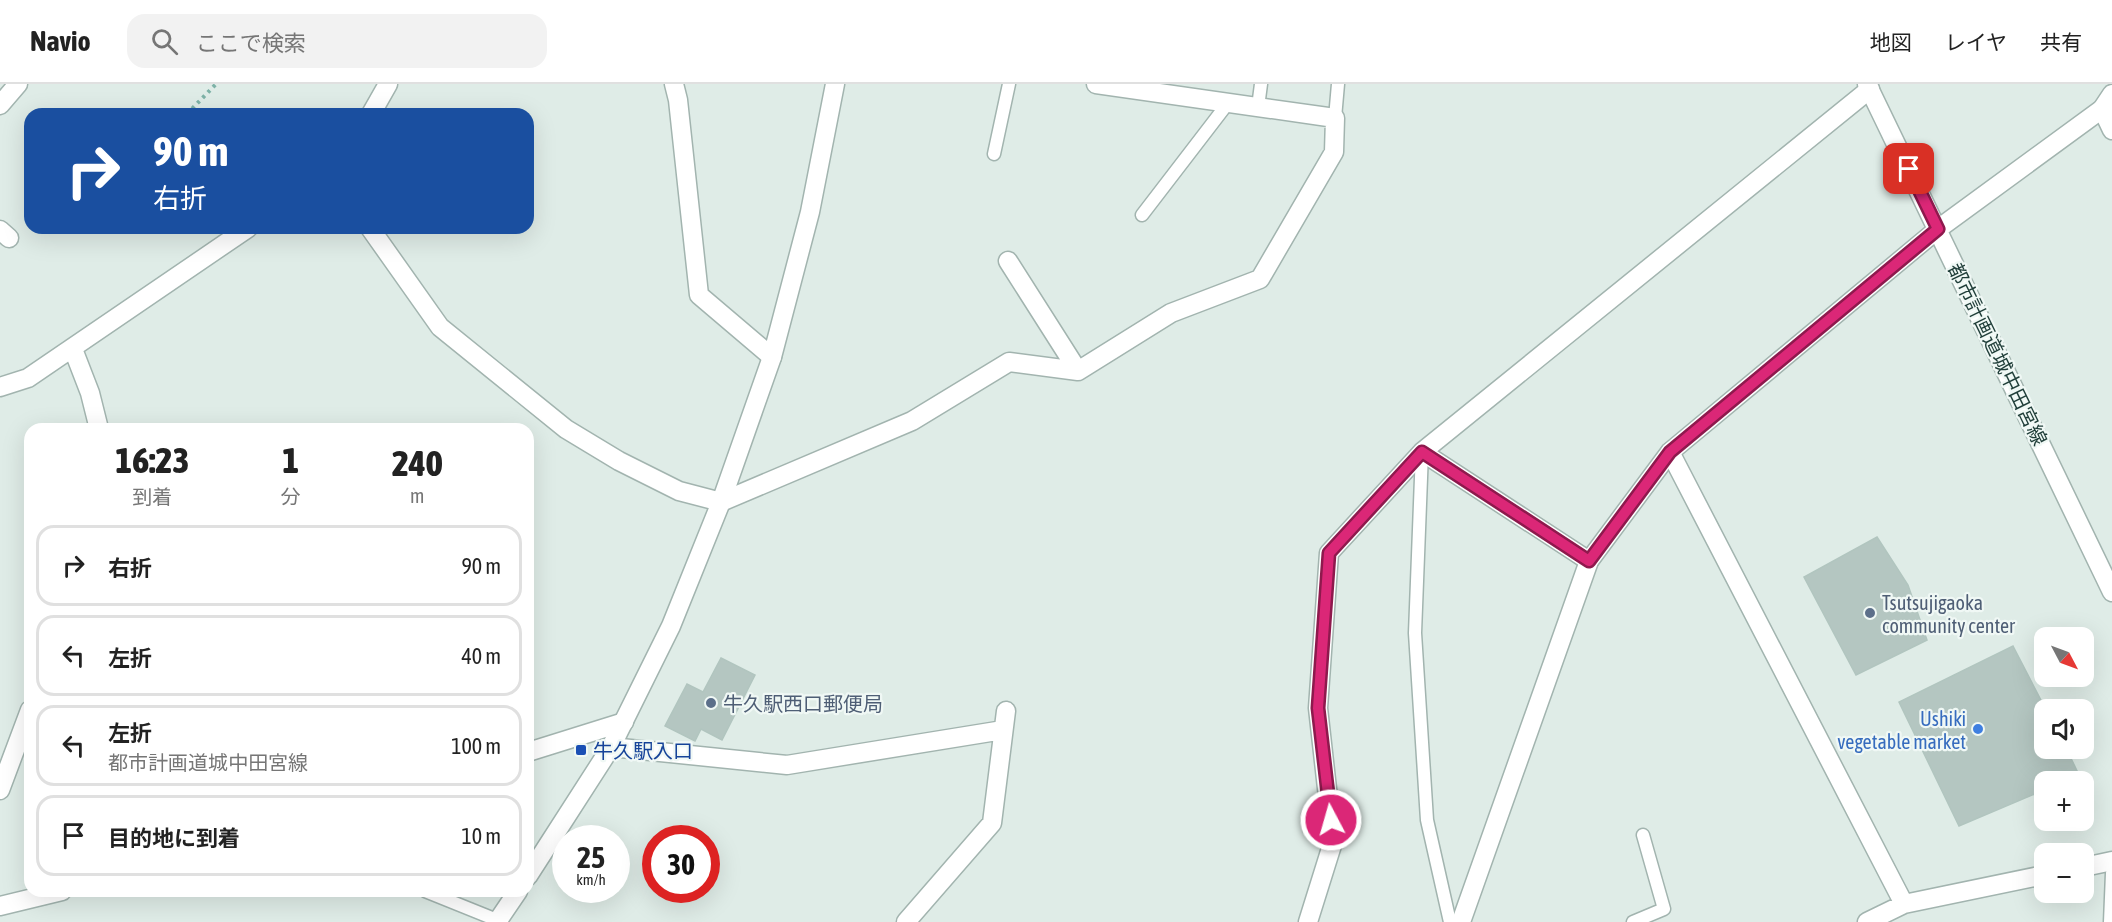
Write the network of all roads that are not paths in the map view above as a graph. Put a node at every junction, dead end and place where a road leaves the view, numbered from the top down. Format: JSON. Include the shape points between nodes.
{"nodes":[{"id":1,"x":18,"y":84,"type":"edge"},
{"id":2,"x":388,"y":84,"type":"edge"},
{"id":3,"x":674,"y":84,"type":"edge"},
{"id":4,"x":835,"y":84,"type":"edge"},
{"id":5,"x":1009,"y":84,"type":"edge"},
{"id":6,"x":1096,"y":84,"type":"edge"},
{"id":7,"x":1261,"y":84,"type":"edge"},
{"id":8,"x":1338,"y":84,"type":"edge"},
{"id":9,"x":1868,"y":87,"type":"edge"},
{"id":10,"x":2107,"y":102,"type":"edge"},
{"id":11,"x":1228,"y":103,"type":"junction"},
{"id":12,"x":0,"y":105,"type":"edge"},
{"id":13,"x":1258,"y":107,"type":"junction"},
{"id":14,"x":374,"y":108,"type":"edge"},
{"id":15,"x":1335,"y":118,"type":"junction"},
{"id":16,"x":2112,"y":130,"type":"edge"},
{"id":17,"x":994,"y":154,"type":"dead end"},
{"id":18,"x":1142,"y":215,"type":"dead end"},
{"id":19,"x":1938,"y":229,"type":"junction"},
{"id":20,"x":239,"y":234,"type":"edge"},
{"id":21,"x":374,"y":234,"type":"edge"},
{"id":22,"x":1008,"y":261,"type":"dead end"},
{"id":23,"x":73,"y":349,"type":"junction"},
{"id":24,"x":772,"y":357,"type":"junction"},
{"id":25,"x":1078,"y":371,"type":"junction"},
{"id":26,"x":0,"y":387,"type":"edge"},
{"id":27,"x":98,"y":423,"type":"edge"},
{"id":28,"x":1422,"y":452,"type":"junction"},
{"id":29,"x":1670,"y":452,"type":"junction"},
{"id":30,"x":721,"y":502,"type":"junction"},
{"id":31,"x":1589,"y":561,"type":"junction"},
{"id":32,"x":2112,"y":592,"type":"edge"},
{"id":33,"x":1006,"y":711,"type":"dead end"},
{"id":34,"x":624,"y":722,"type":"junction"},
{"id":35,"x":24,"y":726,"type":"edge"},
{"id":36,"x":1003,"y":730,"type":"junction"},
{"id":37,"x":611,"y":747,"type":"junction"},
{"id":38,"x":534,"y":750,"type":"edge"},
{"id":39,"x":0,"y":790,"type":"edge"},
{"id":40,"x":1643,"y":835,"type":"dead end"},
{"id":41,"x":2112,"y":861,"type":"edge"},
{"id":42,"x":2094,"y":865,"type":"edge"},
{"id":43,"x":534,"y":867,"type":"edge"},
{"id":44,"x":2112,"y":873,"type":"edge"},
{"id":45,"x":2034,"y":877,"type":"edge"},
{"id":46,"x":37,"y":897,"type":"edge"},
{"id":47,"x":439,"y":897,"type":"edge"},
{"id":48,"x":514,"y":897,"type":"edge"},
{"id":49,"x":1904,"y":904,"type":"junction"},
{"id":50,"x":0,"y":906,"type":"edge"},
{"id":51,"x":499,"y":922,"type":"edge"},
{"id":52,"x":906,"y":922,"type":"edge"},
{"id":53,"x":1308,"y":922,"type":"edge"},
{"id":54,"x":1450,"y":922,"type":"edge"},
{"id":55,"x":1461,"y":922,"type":"edge"},
{"id":56,"x":1633,"y":922,"type":"edge"},
{"id":57,"x":1867,"y":922,"type":"edge"},
{"id":58,"x":2110,"y":922,"type":"edge"}],
"edges":[{"from":1,"to":12,"type":"street"},
{"from":2,"to":14,"type":"street"},
{"from":3,"to":24,"type":"street","via":[[699,295]]},
{"from":4,"to":24,"type":"street","via":[[810,212]]},
{"from":5,"to":17,"type":"lane"},
{"from":6,"to":11,"type":"street"},
{"from":7,"to":13,"type":"lane"},
{"from":8,"to":15,"type":"lane"},
{"from":9,"to":19,"type":"street","name":"都市計画道城中田宮線"},
{"from":9,"to":28,"type":"street"},
{"from":10,"to":16,"type":"street"},
{"from":10,"to":19,"type":"street"},
{"from":11,"to":13,"type":"street"},
{"from":11,"to":18,"type":"lane"},
{"from":13,"to":15,"type":"street"},
{"from":15,"to":25,"type":"street","via":[[1334,152],[1260,279],[1171,313]]},
{"from":19,"to":29,"type":"street"},
{"from":19,"to":32,"type":"street","name":"都市計画道城中田宮線"},
{"from":20,"to":23,"type":"street"},
{"from":21,"to":30,"type":"street","via":[[440,327],[566,429],[678,491]]},
{"from":22,"to":25,"type":"street"},
{"from":23,"to":26,"type":"street","via":[[28,378]]},
{"from":23,"to":27,"type":"street"},
{"from":24,"to":30,"type":"street"},
{"from":25,"to":30,"type":"street","via":[[1009,362],[912,421]]},
{"from":28,"to":31,"type":"street"},
{"from":28,"to":53,"type":"street","via":[[1329,553],[1318,708],[1333,842]]},
{"from":28,"to":54,"type":"lane","via":[[1415,633],[1427,820]]},
{"from":29,"to":31,"type":"street"},
{"from":29,"to":49,"type":"street"},
{"from":30,"to":34,"type":"street","via":[[671,626]]},
{"from":31,"to":55,"type":"street"},
{"from":33,"to":36,"type":"street"},
{"from":34,"to":37,"type":"street"},
{"from":34,"to":38,"type":"street"},
{"from":35,"to":39,"type":"street"},
{"from":36,"to":37,"type":"street","via":[[787,765]]},
{"from":36,"to":52,"type":"street","via":[[992,823]]},
{"from":37,"to":43,"type":"street"},
{"from":40,"to":56,"type":"lane","via":[[1664,909]]},
{"from":41,"to":42,"type":"street"},
{"from":44,"to":58,"type":"lane"},
{"from":45,"to":49,"type":"street"},
{"from":46,"to":50,"type":"street"},
{"from":47,"to":51,"type":"lane"},
{"from":48,"to":51,"type":"street"},
{"from":49,"to":57,"type":"street"}]}
